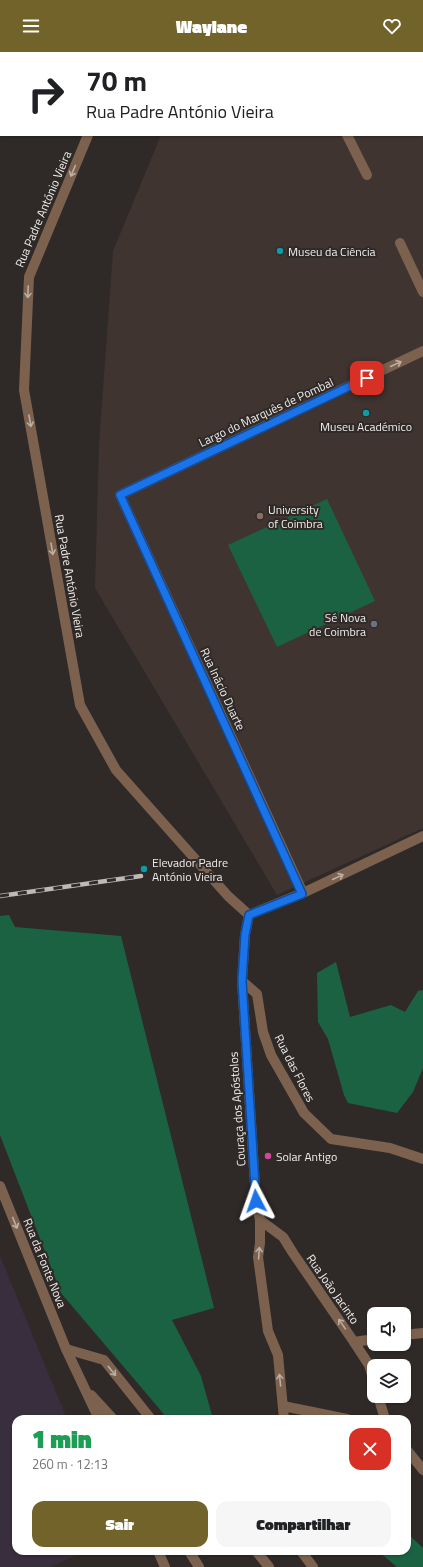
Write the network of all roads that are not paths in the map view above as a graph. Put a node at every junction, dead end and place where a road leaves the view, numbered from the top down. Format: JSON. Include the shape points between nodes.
{"nodes":[{"id":1,"x":88,"y":136,"type":"edge"},
{"id":2,"x":348,"y":136,"type":"edge"},
{"id":3,"x":367,"y":175,"type":"dead end"},
{"id":4,"x":400,"y":243,"type":"dead end"},
{"id":5,"x":423,"y":292,"type":"edge"},
{"id":6,"x":423,"y":352,"type":"edge"},
{"id":7,"x":120,"y":495,"type":"joint"},
{"id":8,"x":423,"y":836,"type":"edge"},
{"id":9,"x":302,"y":894,"type":"junction"},
{"id":10,"x":249,"y":915,"type":"junction"},
{"id":11,"x":242,"y":981,"type":"junction"},
{"id":12,"x":423,"y":1159,"type":"edge"},
{"id":13,"x":0,"y":1186,"type":"edge"},
{"id":14,"x":260,"y":1220,"type":"junction"},
{"id":15,"x":423,"y":1333,"type":"edge"},
{"id":16,"x":411,"y":1334,"type":"edge"},
{"id":17,"x":367,"y":1340,"type":"edge"},
{"id":18,"x":354,"y":1342,"type":"junction"},
{"id":19,"x":66,"y":1349,"type":"junction"},
{"id":20,"x":367,"y":1362,"type":"edge"},
{"id":21,"x":85,"y":1387,"type":"junction"},
{"id":22,"x":380,"y":1403,"type":"edge"},
{"id":23,"x":283,"y":1406,"type":"junction"},
{"id":24,"x":97,"y":1415,"type":"edge"},
{"id":25,"x":110,"y":1415,"type":"edge"},
{"id":26,"x":148,"y":1415,"type":"edge"},
{"id":27,"x":284,"y":1415,"type":"edge"},
{"id":28,"x":327,"y":1415,"type":"edge"},
{"id":29,"x":384,"y":1415,"type":"edge"},
{"id":30,"x":411,"y":1455,"type":"edge"},
{"id":31,"x":423,"y":1470,"type":"edge"},
{"id":32,"x":160,"y":1555,"type":"edge"},
{"id":33,"x":191,"y":1555,"type":"edge"},
{"id":34,"x":259,"y":1555,"type":"edge"},
{"id":35,"x":304,"y":1555,"type":"edge"},
{"id":36,"x":165,"y":1567,"type":"edge"},
{"id":37,"x":198,"y":1567,"type":"edge"},
{"id":38,"x":269,"y":1567,"type":"edge"},
{"id":39,"x":313,"y":1567,"type":"edge"}],
"edges":[{"from":1,"to":10,"type":"street","name":"Rua Padre António Vieira","one_way":true,"via":[[29,277],[24,390],[80,705],[116,770],[228,896]]},
{"from":2,"to":3,"type":"street"},
{"from":4,"to":5,"type":"street"},
{"from":7,"to":6,"type":"street","name":"Largo do Marquês de Pombal","one_way":true},
{"from":7,"to":9,"type":"street","name":"Rua Inácio Duarte"},
{"from":9,"to":8,"type":"street","one_way":true},
{"from":9,"to":10,"type":"street"},
{"from":10,"to":11,"type":"street","name":"Couraça dos Apóstolos"},
{"from":11,"to":12,"type":"street","name":"Rua das Flores","via":[[257,994],[263,1032],[271,1055],[304,1113],[331,1139],[390,1148]]},
{"from":11,"to":14,"type":"street","name":"Couraça dos Apóstolos","via":[[256,1201]]},
{"from":13,"to":19,"type":"street","name":"Rua da Fonte Nova","one_way":true},
{"from":18,"to":14,"type":"street","name":"Rua João Jacinto","one_way":true,"via":[[292,1254],[283,1237]]},
{"from":23,"to":14,"type":"street","name":"Couraça dos Apóstolos","one_way":true,"via":[[278,1355],[268,1331],[258,1257]]},
{"from":15,"to":16,"type":"street"},
{"from":17,"to":18,"type":"street"},
{"from":18,"to":20,"type":"street","name":"Rua João Jacinto"},
{"from":19,"to":21,"type":"street","name":"Rua da Fonte Nova"},
{"from":19,"to":26,"type":"street","one_way":true,"via":[[104,1360]]},
{"from":21,"to":24,"type":"street"},
{"from":21,"to":25,"type":"street"},
{"from":22,"to":29,"type":"street"},
{"from":23,"to":27,"type":"street","name":"Couraça dos Apóstolos"},
{"from":23,"to":28,"type":"street"},
{"from":30,"to":31,"type":"street"},
{"from":32,"to":36,"type":"street"},
{"from":33,"to":37,"type":"street"},
{"from":34,"to":38,"type":"street"},
{"from":35,"to":39,"type":"street"}]}
